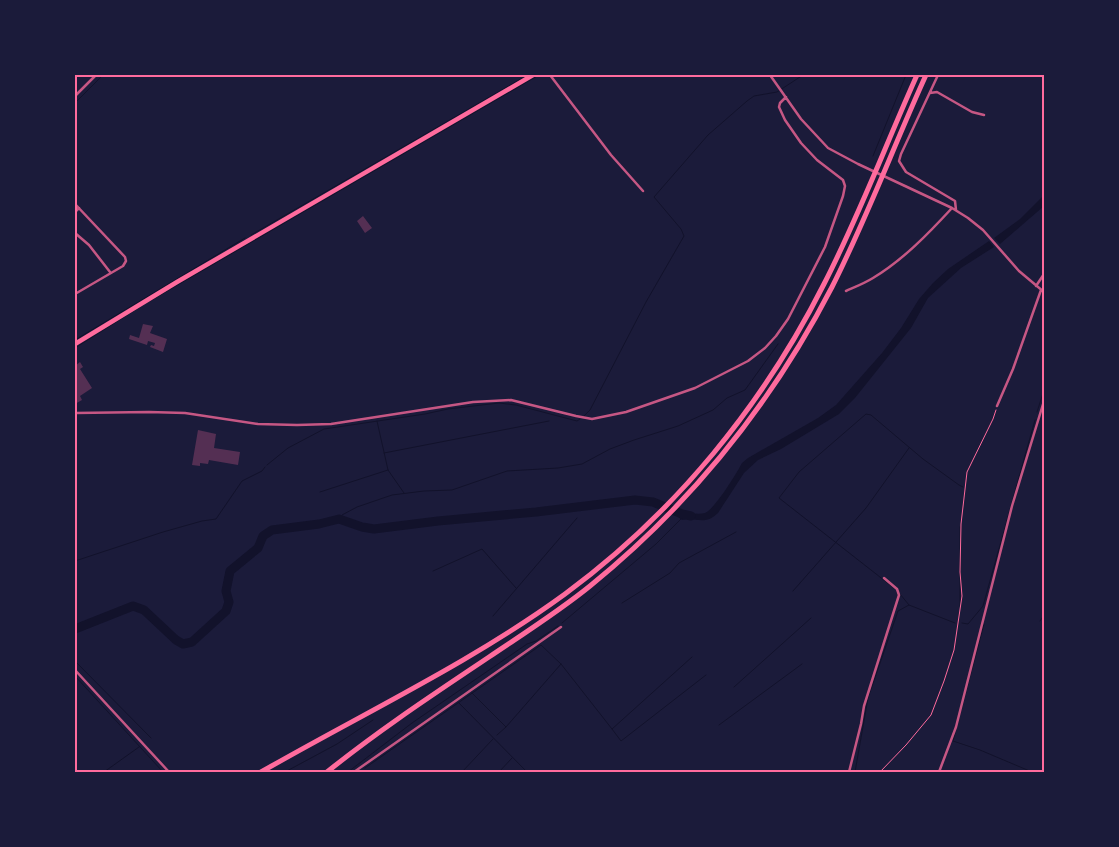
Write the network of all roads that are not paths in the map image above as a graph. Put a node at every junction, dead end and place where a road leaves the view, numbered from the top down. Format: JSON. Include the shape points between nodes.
{"nodes":[{"id":1,"x":96,"y":75,"type":"edge"},
{"id":2,"x":533,"y":75,"type":"edge"},
{"id":3,"x":550,"y":75,"type":"edge"},
{"id":4,"x":770,"y":75,"type":"edge"},
{"id":5,"x":917,"y":75,"type":"edge"},
{"id":6,"x":926,"y":75,"type":"edge"},
{"id":7,"x":938,"y":75,"type":"edge"},
{"id":8,"x":928,"y":94,"type":"junction"},
{"id":9,"x":75,"y":96,"type":"edge"},
{"id":10,"x":786,"y":97,"type":"junction"},
{"id":11,"x":984,"y":115,"type":"dead end"},
{"id":12,"x":643,"y":191,"type":"dead end"},
{"id":13,"x":75,"y":204,"type":"edge"},
{"id":14,"x":79,"y":208,"type":"junction"},
{"id":15,"x":952,"y":208,"type":"junction"},
{"id":16,"x":956,"y":210,"type":"junction"},
{"id":17,"x":75,"y":212,"type":"edge"},
{"id":18,"x":75,"y":233,"type":"edge"},
{"id":19,"x":111,"y":273,"type":"junction"},
{"id":20,"x":1044,"y":274,"type":"edge"},
{"id":21,"x":1036,"y":286,"type":"junction"},
{"id":22,"x":1043,"y":291,"type":"edge"},
{"id":23,"x":846,"y":292,"type":"dead end"},
{"id":24,"x":75,"y":294,"type":"edge"},
{"id":25,"x":75,"y":344,"type":"edge"},
{"id":26,"x":1044,"y":401,"type":"edge"},
{"id":27,"x":997,"y":406,"type":"road end"},
{"id":28,"x":75,"y":413,"type":"edge"},
{"id":29,"x":884,"y":578,"type":"dead end"},
{"id":30,"x":562,"y":627,"type":"dead end"},
{"id":31,"x":75,"y":670,"type":"edge"},
{"id":32,"x":169,"y":772,"type":"edge"},
{"id":33,"x":261,"y":772,"type":"edge"},
{"id":34,"x":328,"y":772,"type":"edge"},
{"id":35,"x":354,"y":772,"type":"edge"},
{"id":36,"x":849,"y":772,"type":"edge"},
{"id":37,"x":939,"y":772,"type":"edge"}],
"edges":[{"from":1,"to":9,"type":"street"},
{"from":2,"to":25,"type":"main road"},
{"from":3,"to":12,"type":"street"},
{"from":4,"to":10,"type":"street"},
{"from":5,"to":33,"type":"highway","via":[[829,275],[790,346],[729,434],[657,515],[582,581],[523,622]]},
{"from":6,"to":34,"type":"highway","via":[[844,262],[798,349],[734,440],[678,505],[588,588],[417,705]]},
{"from":7,"to":8,"type":"street"},
{"from":8,"to":11,"type":"street","via":[[937,92],[972,112]]},
{"from":8,"to":16,"type":"street","via":[[899,161],[906,172],[955,201]]},
{"from":10,"to":15,"type":"street","via":[[801,119],[837,154]]},
{"from":10,"to":28,"type":"street","via":[[779,107],[785,120],[800,143],[843,180],[843,196],[825,246],[776,336],[748,361],[695,388],[626,412],[592,418],[511,400],[473,402],[331,424],[258,424],[185,413]]},
{"from":13,"to":14,"type":"street"},
{"from":14,"to":17,"type":"street"},
{"from":14,"to":19,"type":"street","via":[[125,257],[125,264]]},
{"from":15,"to":16,"type":"street"},
{"from":15,"to":23,"type":"street","via":[[889,268]]},
{"from":16,"to":21,"type":"street","via":[[990,238]]},
{"from":18,"to":19,"type":"street","via":[[90,245]]},
{"from":19,"to":24,"type":"street"},
{"from":20,"to":21,"type":"street"},
{"from":21,"to":22,"type":"street"},
{"from":22,"to":27,"type":"street"},
{"from":26,"to":37,"type":"street","via":[[999,555],[956,727]]},
{"from":29,"to":36,"type":"street","via":[[897,588],[899,595],[864,706]]},
{"from":30,"to":35,"type":"street"},
{"from":31,"to":32,"type":"street"}]}
